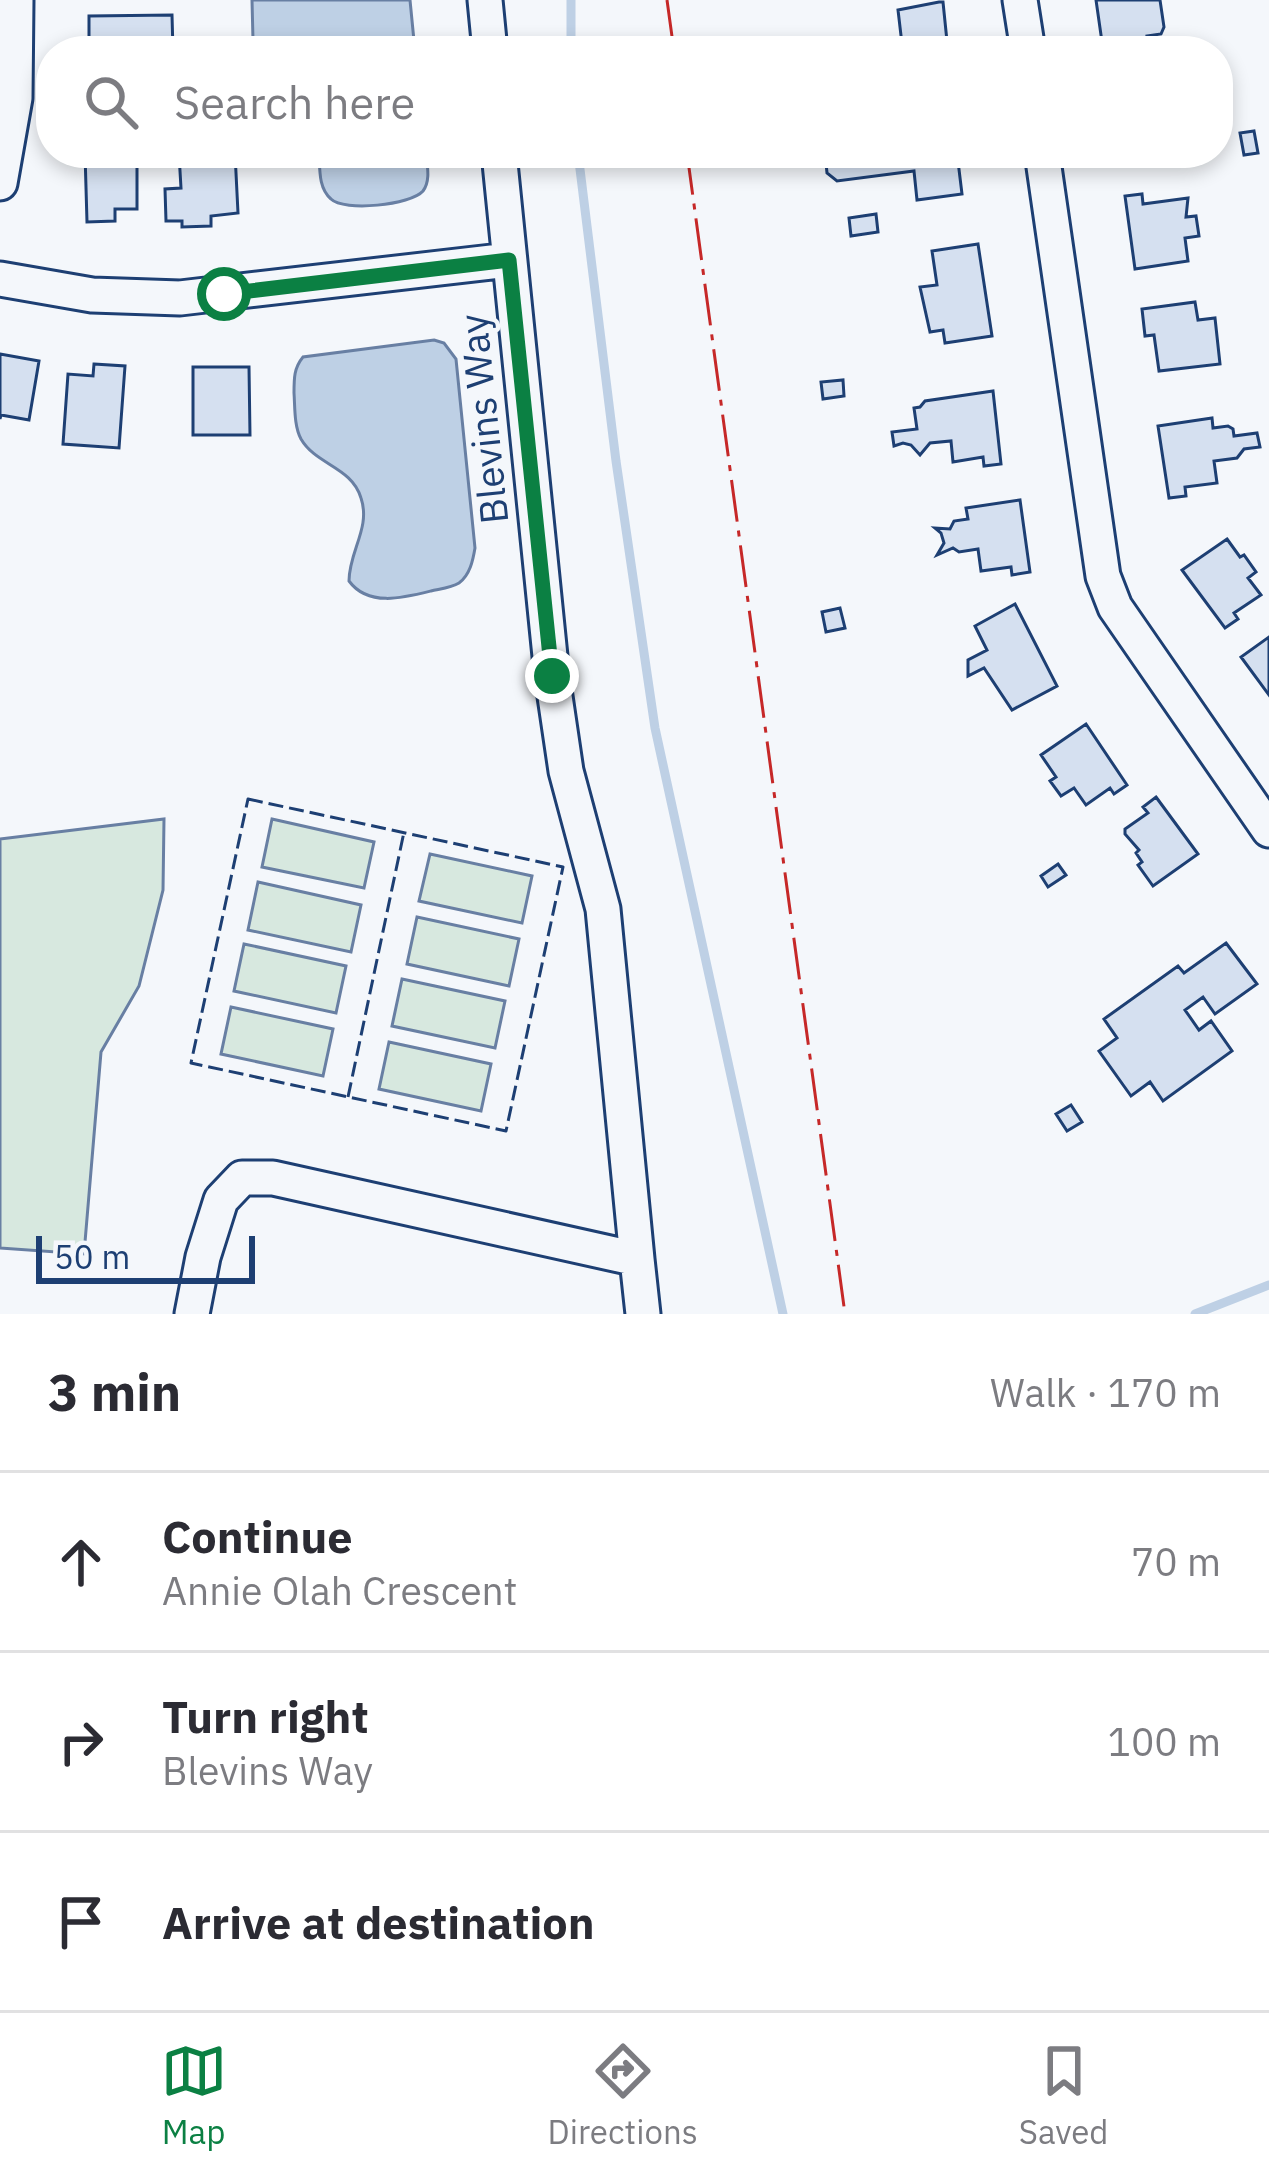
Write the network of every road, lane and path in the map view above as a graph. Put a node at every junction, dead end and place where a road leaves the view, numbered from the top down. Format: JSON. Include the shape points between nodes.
{"nodes":[{"id":1,"x":16,"y":0,"type":"edge"},
{"id":2,"x":485,"y":0,"type":"edge"},
{"id":3,"x":1020,"y":0,"type":"edge"},
{"id":4,"x":489,"y":36,"type":"edge"},
{"id":5,"x":1026,"y":36,"type":"edge"},
{"id":6,"x":500,"y":168,"type":"edge"},
{"id":7,"x":1044,"y":168,"type":"edge"},
{"id":8,"x":0,"y":183,"type":"edge"},
{"id":9,"x":509,"y":260,"type":"junction"},
{"id":10,"x":0,"y":279,"type":"edge"},
{"id":11,"x":1269,"y":830,"type":"edge"},
{"id":12,"x":638,"y":1259,"type":"junction"},
{"id":13,"x":192,"y":1314,"type":"edge"},
{"id":14,"x":643,"y":1314,"type":"edge"}],
"edges":[{"from":1,"to":8,"type":"street","via":[[15,98]]},
{"from":2,"to":4,"type":"street"},
{"from":3,"to":5,"type":"street"},
{"from":6,"to":9,"type":"street","name":"Blevins Way"},
{"from":7,"to":11,"type":"street","via":[[1103,576],[1115,607]]},
{"from":9,"to":10,"type":"street","via":[[180,298],[92,295]]},
{"from":9,"to":12,"type":"street","name":"Blevins Way","via":[[552,676],[566,771],[603,909]]},
{"from":12,"to":13,"type":"street","via":[[273,1178],[242,1178],[221,1200]]},
{"from":12,"to":14,"type":"street","name":"Blevins Way"}]}
